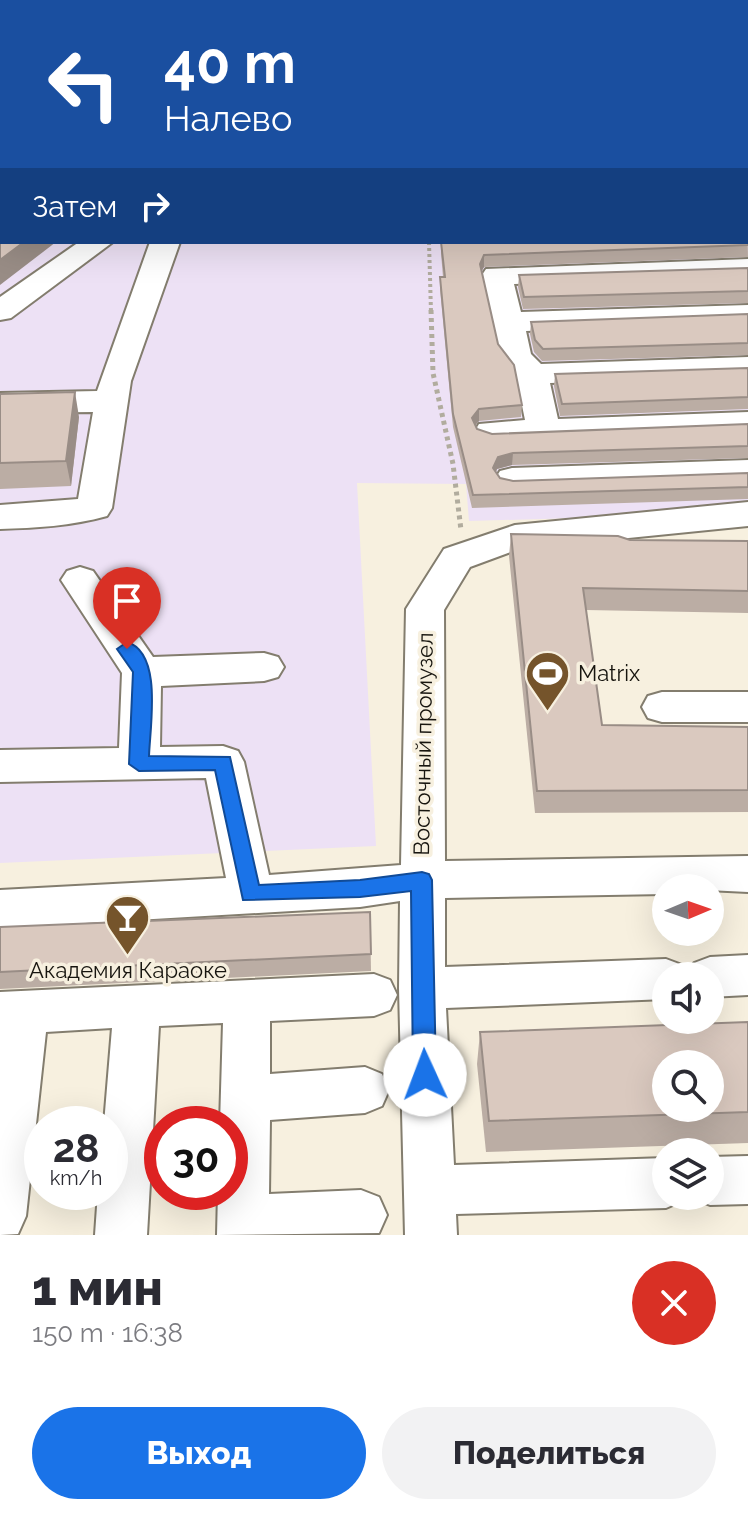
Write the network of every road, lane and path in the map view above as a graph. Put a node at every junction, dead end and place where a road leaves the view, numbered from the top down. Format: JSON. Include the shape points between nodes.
{"nodes":[{"id":1,"x":95,"y":244,"type":"edge"},
{"id":2,"x":164,"y":244,"type":"edge"},
{"id":3,"x":429,"y":244,"type":"edge"},
{"id":4,"x":748,"y":268,"type":"edge"},
{"id":5,"x":0,"y":311,"type":"edge"},
{"id":6,"x":748,"y":314,"type":"edge"},
{"id":7,"x":508,"y":322,"type":"junction"},
{"id":8,"x":748,"y":367,"type":"edge"},
{"id":9,"x":532,"y":374,"type":"junction"},
{"id":10,"x":112,"y":401,"type":"junction"},
{"id":11,"x":0,"y":403,"type":"edge"},
{"id":12,"x":748,"y":423,"type":"edge"},
{"id":13,"x":544,"y":430,"type":"junction"},
{"id":14,"x":491,"y":432,"type":"edge"},
{"id":15,"x":748,"y":471,"type":"edge"},
{"id":16,"x":512,"y":479,"type":"edge"},
{"id":17,"x":748,"y":514,"type":"edge"},
{"id":18,"x":0,"y":517,"type":"edge"},
{"id":19,"x":567,"y":543,"type":"junction"},
{"id":20,"x":489,"y":546,"type":"junction"},
{"id":21,"x":748,"y":547,"type":"edge"},
{"id":22,"x":80,"y":580,"type":"dead end"},
{"id":23,"x":264,"y":667,"type":"dead end"},
{"id":24,"x":142,"y":672,"type":"junction"},
{"id":25,"x":662,"y":707,"type":"dead end"},
{"id":26,"x":748,"y":707,"type":"edge"},
{"id":27,"x":139,"y":764,"type":"junction"},
{"id":28,"x":0,"y":766,"type":"edge"},
{"id":29,"x":748,"y":874,"type":"edge"},
{"id":30,"x":422,"y":880,"type":"junction"},
{"id":31,"x":251,"y":894,"type":"junction"},
{"id":32,"x":0,"y":909,"type":"edge"},
{"id":33,"x":748,"y":975,"type":"edge"},
{"id":34,"x":724,"y":976,"type":"edge"},
{"id":35,"x":652,"y":980,"type":"edge"},
{"id":36,"x":422,"y":988,"type":"junction"},
{"id":37,"x":374,"y":995,"type":"dead end"},
{"id":38,"x":247,"y":1002,"type":"junction"},
{"id":39,"x":137,"y":1007,"type":"junction"},
{"id":40,"x":13,"y":1012,"type":"edge"},
{"id":41,"x":365,"y":1090,"type":"dead end"},
{"id":42,"x":245,"y":1099,"type":"junction"},
{"id":43,"x":748,"y":1180,"type":"edge"},
{"id":44,"x":724,"y":1181,"type":"edge"},
{"id":45,"x":652,"y":1185,"type":"edge"},
{"id":46,"x":430,"y":1212,"type":"edge"},
{"id":47,"x":361,"y":1215,"type":"dead end"},
{"id":48,"x":0,"y":1216,"type":"edge"},
{"id":49,"x":243,"y":1228,"type":"edge"},
{"id":50,"x":121,"y":1235,"type":"edge"}],
"edges":[{"from":1,"to":5,"type":"street"},
{"from":2,"to":10,"type":"street"},
{"from":3,"to":20,"type":"path","via":[[433,373],[453,464],[460,529]]},
{"from":4,"to":7,"type":"street","via":[[497,275]]},
{"from":6,"to":7,"type":"street"},
{"from":7,"to":9,"type":"street","via":[[516,356]]},
{"from":8,"to":9,"type":"street"},
{"from":9,"to":13,"type":"street"},
{"from":10,"to":11,"type":"street"},
{"from":10,"to":18,"type":"street","via":[[94,508]]},
{"from":12,"to":13,"type":"street"},
{"from":13,"to":14,"type":"street"},
{"from":15,"to":16,"type":"street"},
{"from":17,"to":19,"type":"street","name":"Восточный промузел"},
{"from":19,"to":20,"type":"street","name":"Восточный промузел","via":[[515,537]]},
{"from":19,"to":21,"type":"street"},
{"from":20,"to":30,"type":"street","name":"Восточный промузел","via":[[457,558],[425,609]]},
{"from":22,"to":24,"type":"street"},
{"from":23,"to":24,"type":"street"},
{"from":24,"to":27,"type":"street"},
{"from":25,"to":26,"type":"street"},
{"from":27,"to":28,"type":"street"},
{"from":27,"to":31,"type":"street","via":[[223,762]]},
{"from":29,"to":30,"type":"street"},
{"from":30,"to":31,"type":"street"},
{"from":30,"to":36,"type":"street","name":"Восточный промузел"},
{"from":31,"to":32,"type":"street"},
{"from":33,"to":34,"type":"street"},
{"from":35,"to":36,"type":"street"},
{"from":36,"to":46,"type":"street","name":"Восточный промузел"},
{"from":37,"to":38,"type":"street"},
{"from":38,"to":39,"type":"street"},
{"from":38,"to":42,"type":"street"},
{"from":39,"to":40,"type":"street"},
{"from":39,"to":50,"type":"street"},
{"from":40,"to":48,"type":"street"},
{"from":41,"to":42,"type":"street"},
{"from":42,"to":49,"type":"street"},
{"from":43,"to":44,"type":"street"},
{"from":45,"to":46,"type":"street"},
{"from":47,"to":49,"type":"street"}]}
